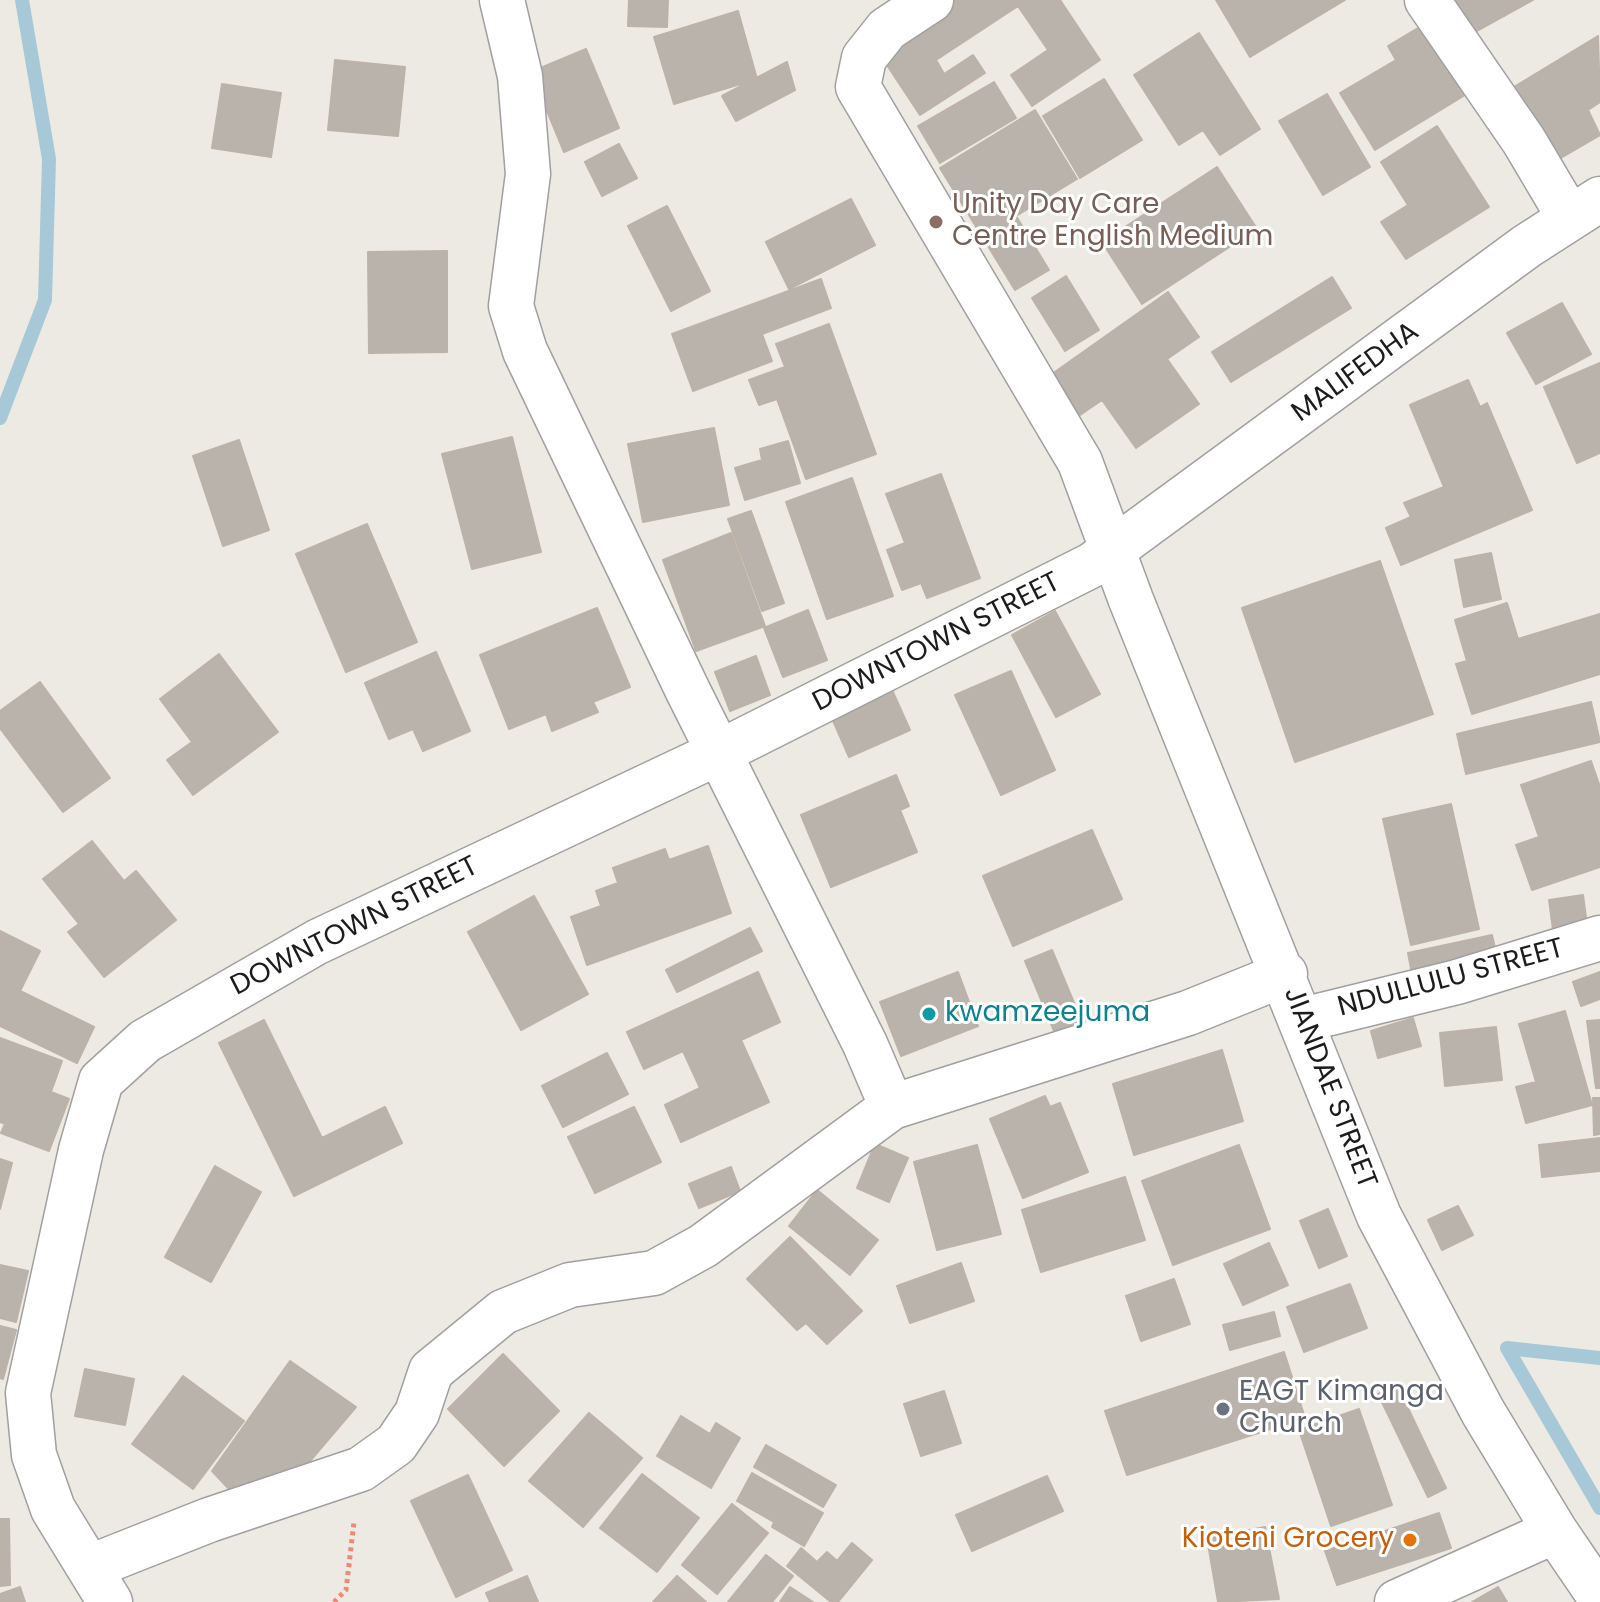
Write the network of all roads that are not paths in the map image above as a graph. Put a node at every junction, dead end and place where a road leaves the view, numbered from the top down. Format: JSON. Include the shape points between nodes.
{"nodes":[{"id":1,"x":502,"y":0,"type":"edge"},
{"id":2,"x":931,"y":0,"type":"edge"},
{"id":3,"x":1427,"y":0,"type":"edge"},
{"id":4,"x":1585,"y":208,"type":"edge"},
{"id":5,"x":1114,"y":550,"type":"junction"},
{"id":6,"x":720,"y":752,"type":"junction"},
{"id":7,"x":1600,"y":938,"type":"edge"},
{"id":8,"x":1285,"y":974,"type":"junction"},
{"id":9,"x":1302,"y":1020,"type":"junction"},
{"id":10,"x":892,"y":1107,"type":"junction"},
{"id":11,"x":1555,"y":1531,"type":"junction"},
{"id":12,"x":100,"y":1584,"type":"edge"},
{"id":13,"x":1600,"y":1597,"type":"edge"},
{"id":14,"x":1397,"y":1602,"type":"edge"}],
"edges":[{"from":1,"to":6,"type":"street","via":[[520,76],[528,174],[511,306],[525,351]]},
{"from":2,"to":5,"type":"street","name":"JIANDAE STREET","via":[[887,29],[864,58],[858,87],[1080,462]]},
{"from":3,"to":4,"type":"street","via":[[1524,141]]},
{"from":4,"to":5,"type":"street","name":"MALIFEDHA"},
{"from":5,"to":6,"type":"street","name":"DOWNTOWN STREET"},
{"from":5,"to":8,"type":"street","name":"JIANDAE STREET"},
{"from":6,"to":10,"type":"street"},
{"from":6,"to":12,"type":"street","name":"DOWNTOWN STREET","via":[[317,942],[145,1041],[101,1081],[28,1393],[34,1455],[53,1509]]},
{"from":7,"to":9,"type":"street","name":"NDULLULU STREET","via":[[1457,982]]},
{"from":8,"to":9,"type":"street","name":"JIANDAE STREET"},
{"from":8,"to":10,"type":"street","via":[[1188,1013]]},
{"from":9,"to":11,"type":"street","name":"JIANDAE STREET","via":[[1379,1216],[1483,1412]]},
{"from":10,"to":12,"type":"street","via":[[703,1246],[654,1273],[570,1285],[503,1312],[431,1371],[417,1413],[396,1444],[361,1469],[209,1520]]},
{"from":11,"to":13,"type":"street","name":"JIANDAE STREET"},
{"from":11,"to":14,"type":"street"}]}
